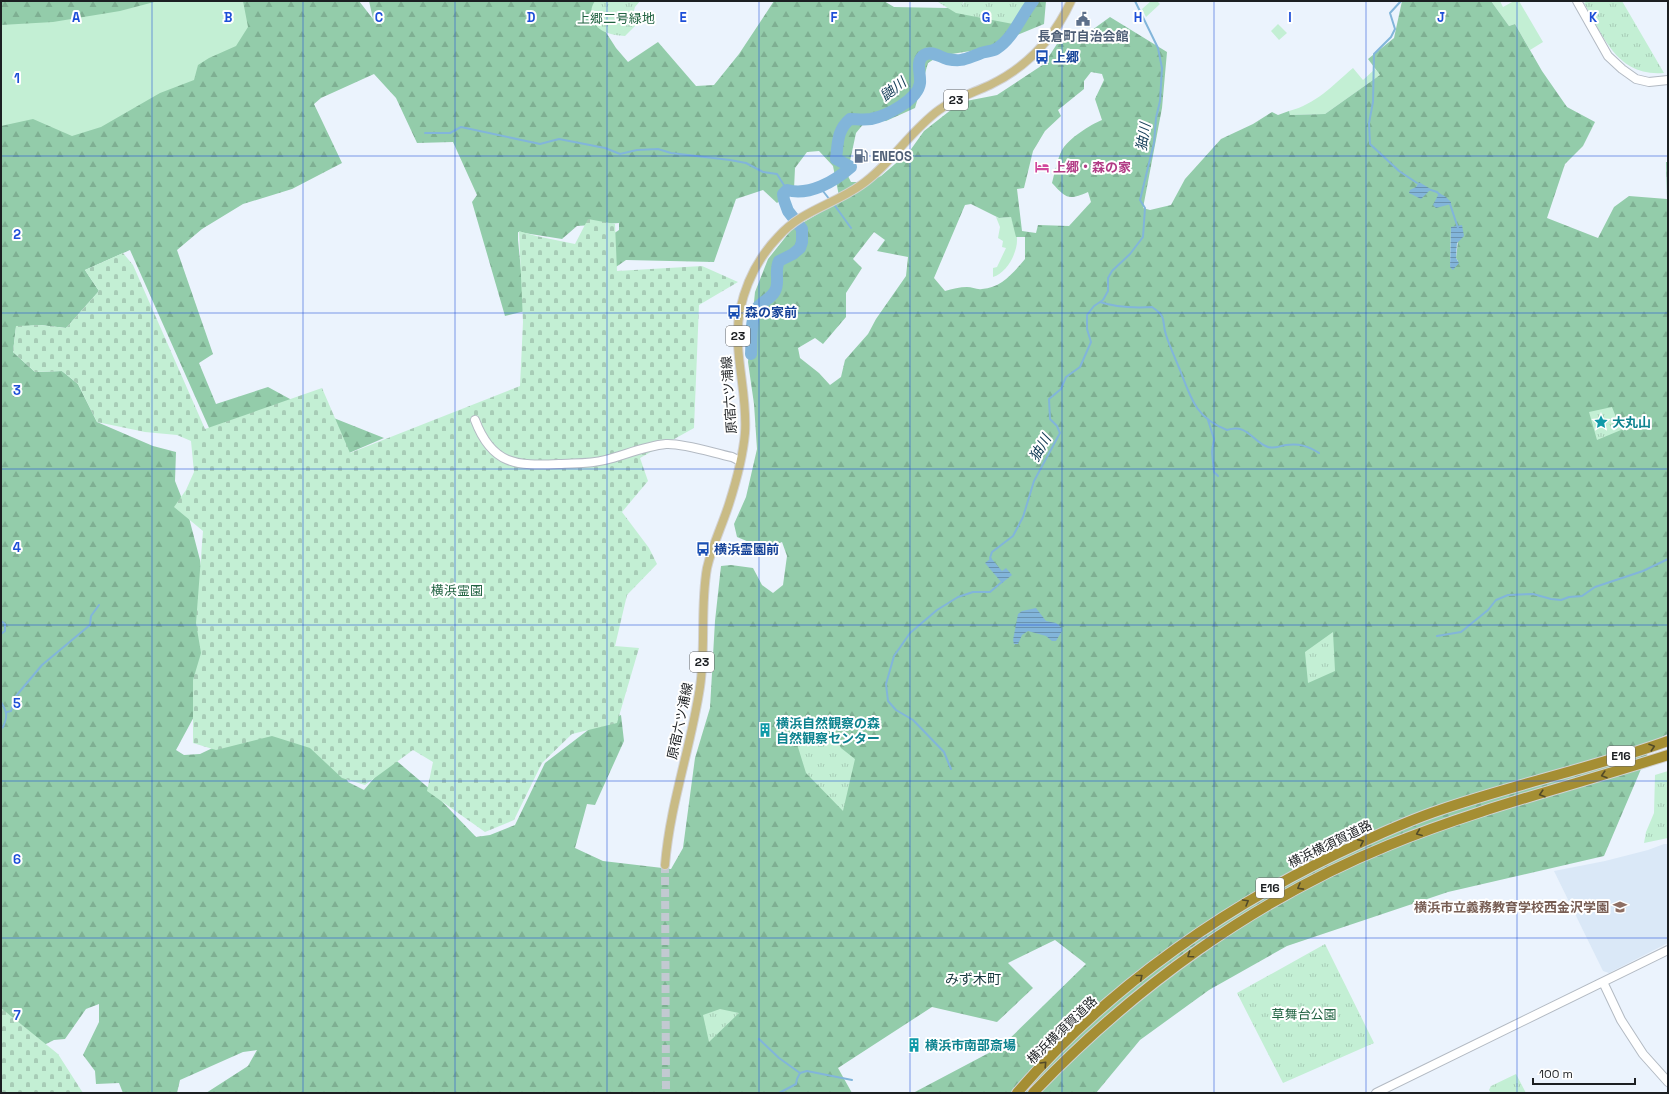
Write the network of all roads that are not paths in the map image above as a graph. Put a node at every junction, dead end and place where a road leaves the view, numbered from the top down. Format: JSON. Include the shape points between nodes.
{"nodes":[{"id":1,"x":1071,"y":1,"type":"edge"},
{"id":2,"x":1577,"y":1,"type":"edge"},
{"id":3,"x":1668,"y":80,"type":"edge"},
{"id":4,"x":475,"y":420,"type":"dead end"},
{"id":5,"x":740,"y":461,"type":"junction"},
{"id":6,"x":1668,"y":741,"type":"edge"},
{"id":7,"x":1668,"y":755,"type":"edge"},
{"id":8,"x":665,"y":865,"type":"tunnel mouth"},
{"id":9,"x":1668,"y":950,"type":"edge"},
{"id":10,"x":1603,"y":982,"type":"junction"},
{"id":11,"x":1076,"y":1050,"type":"junction"},
{"id":12,"x":1668,"y":1082,"type":"edge"},
{"id":13,"x":1017,"y":1093,"type":"edge"},
{"id":14,"x":1033,"y":1093,"type":"edge"},
{"id":15,"x":1039,"y":1093,"type":"edge"},
{"id":16,"x":1376,"y":1093,"type":"edge"}],
"edges":[{"from":1,"to":5,"type":"main road","name":"原宿六ツ浦線","number":"23","via":[[1051,37],[1023,64],[1003,78],[939,110],[860,186],[788,226],[754,268],[740,312],[738,330],[745,433]]},
{"from":2,"to":3,"type":"street","via":[[1608,56],[1622,69],[1636,79],[1649,82]]},
{"from":4,"to":5,"type":"street","via":[[483,439],[493,451],[521,465],[598,462],[665,444],[732,457]]},
{"from":5,"to":8,"type":"main road","name":"原宿六ツ浦線","number":"23","via":[[708,568],[703,601],[700,686],[671,814]]},
{"from":13,"to":6,"type":"highway","name":"横浜横須賀道路","number":"E16","one_way":true,"via":[[1058,1050],[1120,993],[1194,935],[1292,876],[1438,810]]},
{"from":7,"to":11,"type":"highway","name":"横浜横須賀道路","number":"E16","one_way":true,"via":[[1465,817],[1356,858],[1254,914],[1187,957]]},
{"from":9,"to":10,"type":"street"},
{"from":10,"to":12,"type":"street","via":[[1621,1020],[1643,1054]]},
{"from":10,"to":16,"type":"street"},
{"from":11,"to":14,"type":"highway","name":"横浜横須賀道路","number":"E16"},
{"from":11,"to":15,"type":"highway"}]}
